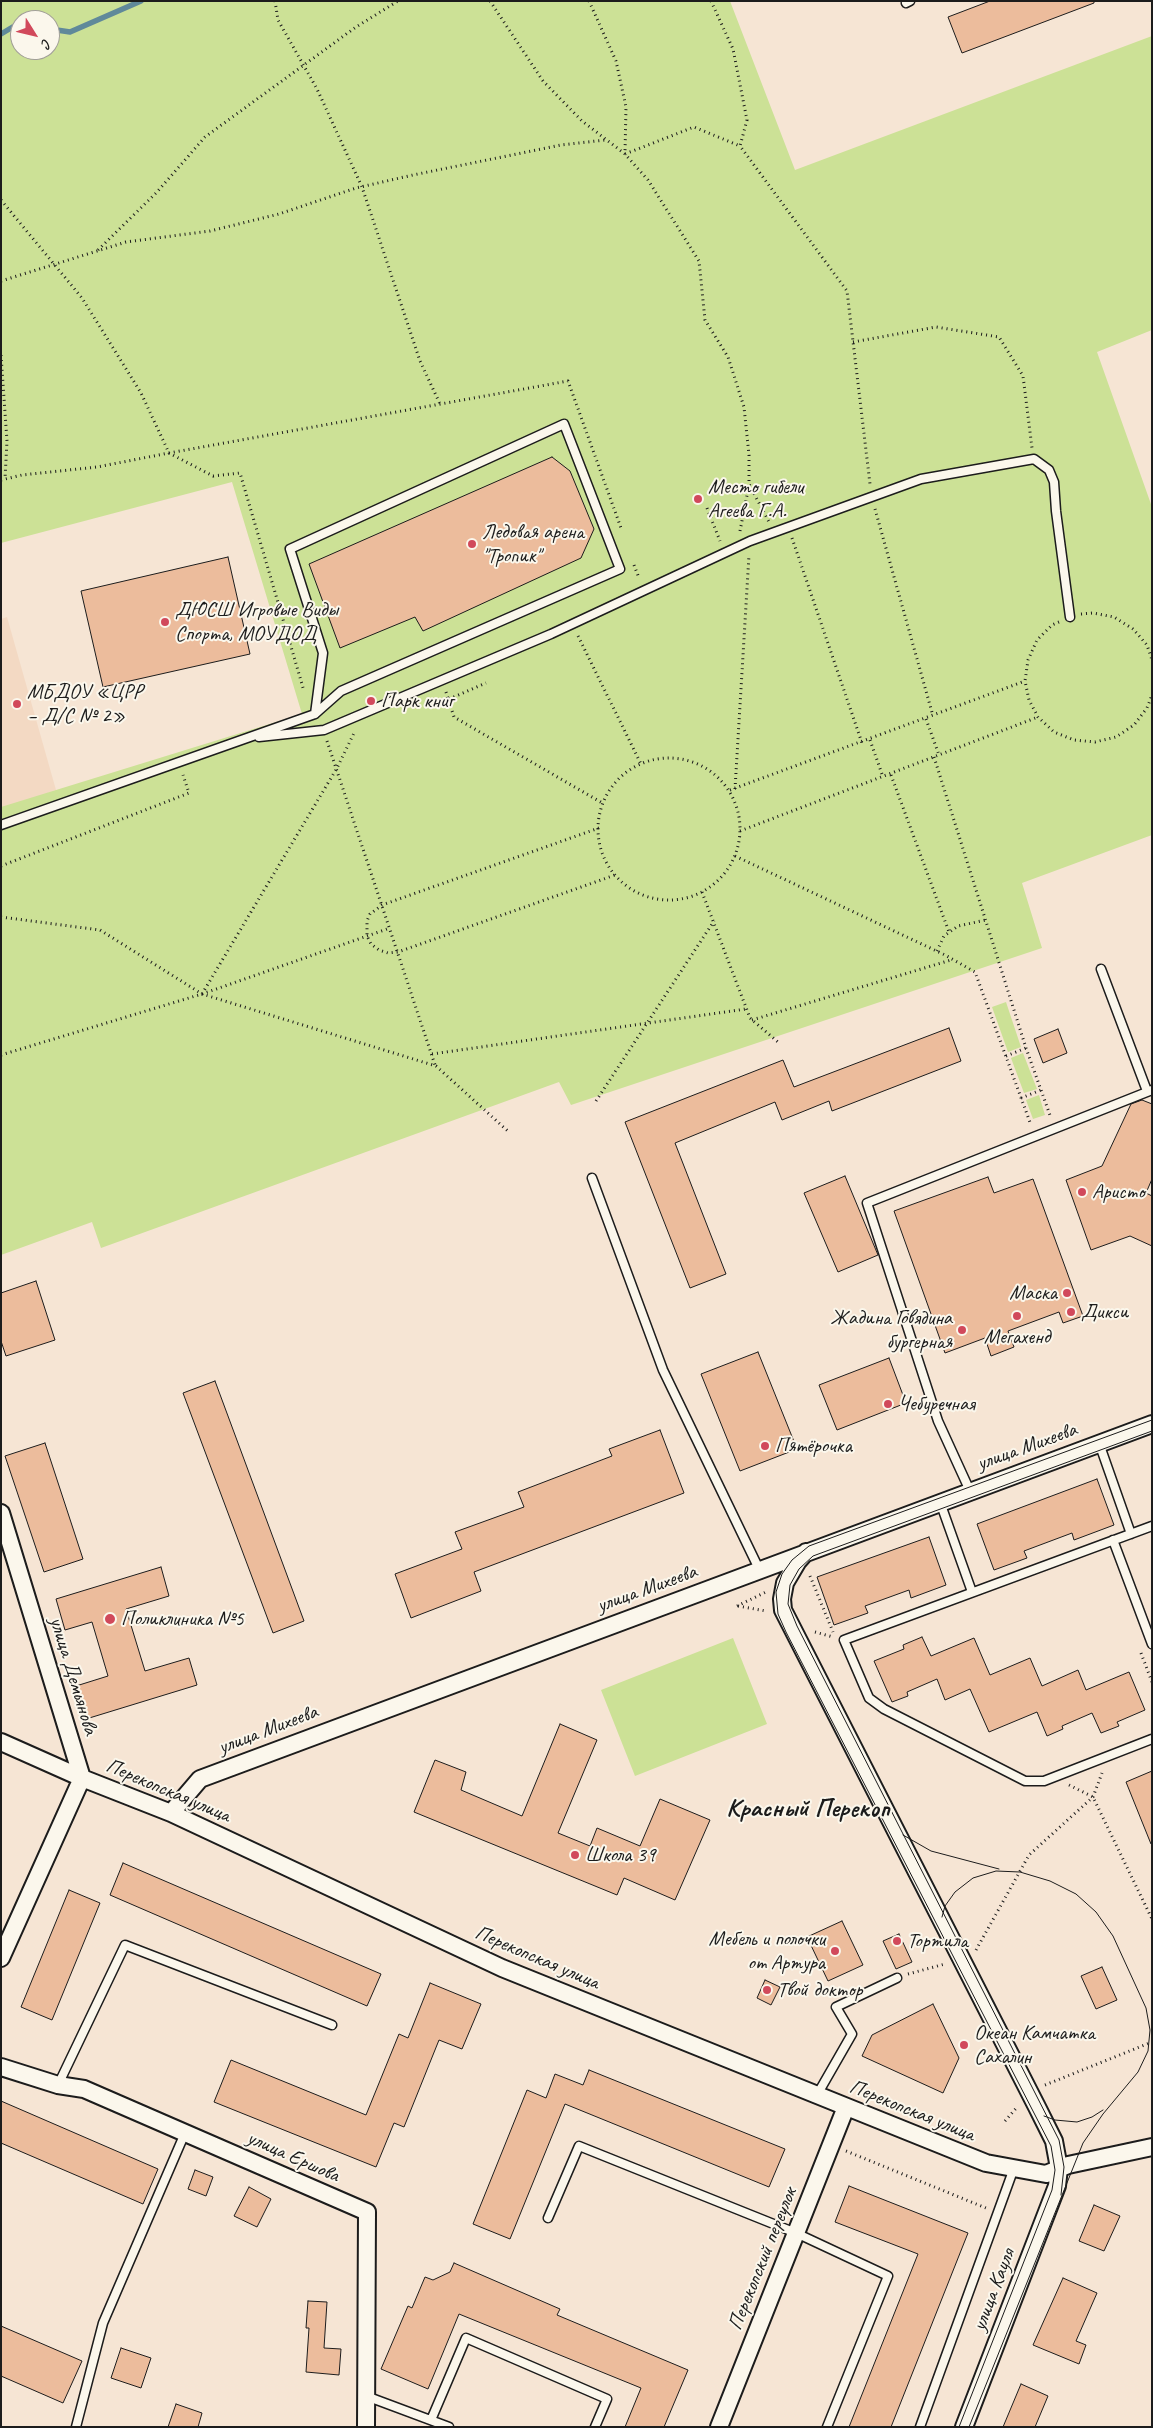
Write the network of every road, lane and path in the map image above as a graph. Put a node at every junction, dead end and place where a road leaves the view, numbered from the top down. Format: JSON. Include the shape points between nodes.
{"nodes":[{"id":1,"x":275,"y":1,"type":"edge"},
{"id":2,"x":398,"y":1,"type":"edge"},
{"id":3,"x":490,"y":1,"type":"edge"},
{"id":4,"x":589,"y":1,"type":"edge"},
{"id":5,"x":711,"y":1,"type":"edge"},
{"id":6,"x":304,"y":64,"type":"junction"},
{"id":7,"x":606,"y":140,"type":"junction"},
{"id":8,"x":740,"y":146,"type":"junction"},
{"id":9,"x":625,"y":154,"type":"junction"},
{"id":10,"x":362,"y":187,"type":"junction"},
{"id":11,"x":1,"y":200,"type":"edge"},
{"id":12,"x":96,"y":251,"type":"junction"},
{"id":13,"x":55,"y":264,"type":"junction"},
{"id":14,"x":1,"y":281,"type":"edge"},
{"id":15,"x":853,"y":342,"type":"junction"},
{"id":16,"x":1,"y":355,"type":"edge"},
{"id":17,"x":440,"y":404,"type":"junction"},
{"id":18,"x":170,"y":453,"type":"junction"},
{"id":19,"x":1034,"y":459,"type":"junction"},
{"id":20,"x":3,"y":480,"type":"edge"},
{"id":21,"x":749,"y":484,"type":"junction"},
{"id":22,"x":871,"y":497,"type":"junction"},
{"id":23,"x":707,"y":508,"type":"dead end"},
{"id":24,"x":789,"y":527,"type":"junction"},
{"id":25,"x":775,"y":532,"type":"junction"},
{"id":26,"x":624,"y":536,"type":"dead end"},
{"id":27,"x":750,"y":542,"type":"junction"},
{"id":28,"x":737,"y":547,"type":"junction"},
{"id":29,"x":724,"y":553,"type":"junction"},
{"id":30,"x":634,"y":564,"type":"dead end"},
{"id":31,"x":644,"y":591,"type":"junction"},
{"id":32,"x":1070,"y":616,"type":"junction"},
{"id":33,"x":572,"y":625,"type":"junction"},
{"id":34,"x":1152,"y":660,"type":"edge"},
{"id":35,"x":442,"y":680,"type":"junction"},
{"id":36,"x":1025,"y":681,"type":"junction"},
{"id":37,"x":486,"y":683,"type":"dead end"},
{"id":38,"x":1152,"y":695,"type":"edge"},
{"id":39,"x":448,"y":699,"type":"junction"},
{"id":40,"x":1150,"y":709,"type":"edge"},
{"id":41,"x":364,"y":713,"type":"junction"},
{"id":42,"x":313,"y":715,"type":"junction"},
{"id":43,"x":934,"y":716,"type":"junction"},
{"id":44,"x":1038,"y":717,"type":"junction"},
{"id":45,"x":926,"y":718,"type":"junction"},
{"id":46,"x":324,"y":730,"type":"junction"},
{"id":47,"x":245,"y":739,"type":"junction"},
{"id":48,"x":870,"y":740,"type":"junction"},
{"id":49,"x":862,"y":743,"type":"junction"},
{"id":50,"x":939,"y":755,"type":"junction"},
{"id":51,"x":934,"y":757,"type":"junction"},
{"id":52,"x":179,"y":762,"type":"junction"},
{"id":53,"x":641,"y":764,"type":"junction"},
{"id":54,"x":336,"y":768,"type":"junction"},
{"id":55,"x":891,"y":775,"type":"junction"},
{"id":56,"x":883,"y":778,"type":"junction"},
{"id":57,"x":735,"y":788,"type":"junction"},
{"id":58,"x":730,"y":790,"type":"junction"},
{"id":59,"x":604,"y":804,"type":"junction"},
{"id":60,"x":1,"y":825,"type":"edge"},
{"id":61,"x":599,"y":828,"type":"junction"},
{"id":62,"x":740,"y":831,"type":"junction"},
{"id":63,"x":735,"y":856,"type":"junction"},
{"id":64,"x":1,"y":866,"type":"edge"},
{"id":65,"x":615,"y":875,"type":"junction"},
{"id":66,"x":702,"y":892,"type":"junction"},
{"id":67,"x":382,"y":905,"type":"junction"},
{"id":68,"x":1,"y":917,"type":"edge"},
{"id":69,"x":986,"y":920,"type":"junction"},
{"id":70,"x":714,"y":921,"type":"junction"},
{"id":71,"x":390,"y":928,"type":"junction"},
{"id":72,"x":949,"y":932,"type":"junction"},
{"id":73,"x":367,"y":936,"type":"junction"},
{"id":74,"x":398,"y":952,"type":"junction"},
{"id":75,"x":937,"y":952,"type":"junction"},
{"id":76,"x":951,"y":960,"type":"junction"},
{"id":77,"x":1101,"y":969,"type":"dead end"},
{"id":78,"x":202,"y":994,"type":"junction"},
{"id":79,"x":746,"y":1009,"type":"junction"},
{"id":80,"x":752,"y":1020,"type":"junction"},
{"id":81,"x":647,"y":1024,"type":"junction"},
{"id":82,"x":778,"y":1042,"type":"dead end"},
{"id":83,"x":1026,"y":1048,"type":"junction"},
{"id":84,"x":432,"y":1054,"type":"junction"},
{"id":85,"x":1,"y":1055,"type":"edge"},
{"id":86,"x":1006,"y":1056,"type":"junction"},
{"id":87,"x":436,"y":1066,"type":"junction"},
{"id":88,"x":1041,"y":1090,"type":"junction"},
{"id":89,"x":1149,"y":1091,"type":"edge"},
{"id":90,"x":1021,"y":1098,"type":"junction"},
{"id":91,"x":596,"y":1101,"type":"dead end"},
{"id":92,"x":1055,"y":1129,"type":"junction"},
{"id":93,"x":510,"y":1133,"type":"dead end"},
{"id":94,"x":1035,"y":1136,"type":"junction"},
{"id":95,"x":592,"y":1178,"type":"dead end"},
{"id":96,"x":1152,"y":1424,"type":"edge"},
{"id":97,"x":1099,"y":1443,"type":"junction"},
{"id":98,"x":970,"y":1490,"type":"junction"},
{"id":99,"x":940,"y":1502,"type":"junction"},
{"id":100,"x":1,"y":1512,"type":"edge"},
{"id":101,"x":1152,"y":1526,"type":"edge"},
{"id":102,"x":1131,"y":1534,"type":"junction"},
{"id":103,"x":1113,"y":1540,"type":"junction"},
{"id":104,"x":808,"y":1550,"type":"junction"},
{"id":105,"x":759,"y":1569,"type":"junction"},
{"id":106,"x":809,"y":1572,"type":"dead end"},
{"id":107,"x":972,"y":1592,"type":"junction"},
{"id":108,"x":737,"y":1606,"type":"dead end"},
{"id":109,"x":770,"y":1612,"type":"dead end"},
{"id":110,"x":841,"y":1629,"type":"dead end"},
{"id":111,"x":1152,"y":1644,"type":"edge"},
{"id":112,"x":1152,"y":1739,"type":"edge"},
{"id":113,"x":1,"y":1742,"type":"edge"},
{"id":114,"x":1108,"y":1756,"type":"junction"},
{"id":115,"x":1052,"y":1777,"type":"junction"},
{"id":116,"x":82,"y":1778,"type":"junction"},
{"id":117,"x":1093,"y":1797,"type":"junction"},
{"id":118,"x":171,"y":1813,"type":"junction"},
{"id":119,"x":1152,"y":1919,"type":"edge"},
{"id":120,"x":988,"y":1927,"type":"dead end"},
{"id":121,"x":1,"y":1958,"type":"edge"},
{"id":122,"x":897,"y":1978,"type":"dead end"},
{"id":123,"x":332,"y":2025,"type":"dead end"},
{"id":124,"x":1152,"y":2042,"type":"edge"},
{"id":125,"x":1,"y":2067,"type":"edge"},
{"id":126,"x":58,"y":2085,"type":"junction"},
{"id":127,"x":1039,"y":2087,"type":"dead end"},
{"id":128,"x":817,"y":2095,"type":"junction"},
{"id":129,"x":846,"y":2107,"type":"junction"},
{"id":130,"x":185,"y":2133,"type":"junction"},
{"id":131,"x":831,"y":2145,"type":"junction"},
{"id":132,"x":1152,"y":2148,"type":"edge"},
{"id":133,"x":1064,"y":2167,"type":"junction"},
{"id":134,"x":1014,"y":2168,"type":"junction"},
{"id":135,"x":969,"y":2201,"type":"dead end"},
{"id":136,"x":548,"y":2218,"type":"dead end"},
{"id":137,"x":796,"y":2233,"type":"junction"},
{"id":138,"x":366,"y":2396,"type":"junction"},
{"id":139,"x":431,"y":2420,"type":"junction"},
{"id":140,"x":76,"y":2427,"type":"edge"},
{"id":141,"x":366,"y":2427,"type":"edge"},
{"id":142,"x":449,"y":2427,"type":"edge"},
{"id":143,"x":595,"y":2427,"type":"edge"},
{"id":144,"x":719,"y":2427,"type":"edge"},
{"id":145,"x":827,"y":2427,"type":"edge"},
{"id":146,"x":920,"y":2427,"type":"edge"},
{"id":147,"x":964,"y":2427,"type":"edge"}],
"edges":[{"from":1,"to":6,"type":"path","via":[[278,20]]},
{"from":2,"to":6,"type":"path"},
{"from":3,"to":7,"type":"path","via":[[542,81]]},
{"from":4,"to":9,"type":"path","via":[[616,61],[626,107]]},
{"from":5,"to":8,"type":"path","via":[[733,49],[747,120]]},
{"from":6,"to":10,"type":"path"},
{"from":6,"to":12,"type":"path","via":[[205,137],[157,192]]},
{"from":7,"to":9,"type":"path"},
{"from":7,"to":10,"type":"path","via":[[561,145]]},
{"from":8,"to":9,"type":"path","via":[[694,127]]},
{"from":8,"to":15,"type":"path","via":[[847,291]]},
{"from":9,"to":21,"type":"path","via":[[648,180],[699,261],[705,320],[728,357],[744,408]]},
{"from":10,"to":12,"type":"path","via":[[279,214],[210,231],[126,242]]},
{"from":10,"to":17,"type":"path","via":[[420,361]]},
{"from":11,"to":13,"type":"path"},
{"from":12,"to":13,"type":"path"},
{"from":13,"to":14,"type":"path"},
{"from":13,"to":18,"type":"path","via":[[82,298],[140,393]]},
{"from":15,"to":19,"type":"path","via":[[936,327],[999,337],[1023,376]]},
{"from":15,"to":22,"type":"path"},
{"from":16,"to":20,"type":"path","via":[[7,441]]},
{"from":17,"to":18,"type":"path"},
{"from":17,"to":26,"type":"path","via":[[568,381]]},
{"from":18,"to":20,"type":"path"},
{"from":18,"to":42,"type":"path","via":[[213,476],[240,473]]},
{"from":19,"to":22,"type":"lane","via":[[921,479]]},
{"from":19,"to":32,"type":"lane","via":[[1049,470],[1054,482]]},
{"from":21,"to":25,"type":"path"},
{"from":21,"to":28,"type":"path"},
{"from":22,"to":24,"type":"lane"},
{"from":22,"to":43,"type":"path"},
{"from":23,"to":29,"type":"path"},
{"from":24,"to":25,"type":"lane"},
{"from":24,"to":49,"type":"path"},
{"from":25,"to":27,"type":"lane"},
{"from":27,"to":28,"type":"lane"},
{"from":27,"to":57,"type":"path"},
{"from":28,"to":29,"type":"lane"},
{"from":29,"to":31,"type":"lane"},
{"from":30,"to":31,"type":"path"},
{"from":31,"to":33,"type":"lane"},
{"from":32,"to":34,"type":"path","via":[[1093,613],[1114,617],[1133,629],[1146,645]]},
{"from":32,"to":36,"type":"path","via":[[1052,625],[1037,640],[1028,660]]},
{"from":33,"to":35,"type":"lane"},
{"from":33,"to":53,"type":"path"},
{"from":35,"to":39,"type":"path"},
{"from":35,"to":41,"type":"lane"},
{"from":36,"to":43,"type":"path"},
{"from":36,"to":44,"type":"path","via":[[1029,700]]},
{"from":37,"to":39,"type":"path"},
{"from":38,"to":40,"type":"path"},
{"from":39,"to":59,"type":"path","via":[[454,717]]},
{"from":40,"to":44,"type":"path","via":[[1116,737],[1095,742],[1074,740],[1054,732]]},
{"from":41,"to":46,"type":"lane"},
{"from":41,"to":54,"type":"path"},
{"from":42,"to":42,"type":"lane","via":[[341,691],[620,569],[564,424],[290,549],[323,653]]},
{"from":42,"to":47,"type":"lane"},
{"from":43,"to":45,"type":"path"},
{"from":44,"to":50,"type":"path"},
{"from":45,"to":48,"type":"path"},
{"from":45,"to":50,"type":"path"},
{"from":46,"to":47,"type":"lane"},
{"from":46,"to":54,"type":"path"},
{"from":47,"to":52,"type":"lane"},
{"from":48,"to":49,"type":"path"},
{"from":48,"to":56,"type":"path"},
{"from":49,"to":57,"type":"path"},
{"from":50,"to":51,"type":"path"},
{"from":51,"to":55,"type":"path"},
{"from":51,"to":69,"type":"path"},
{"from":52,"to":60,"type":"lane"},
{"from":52,"to":64,"type":"path","via":[[189,793]]},
{"from":53,"to":58,"type":"path","via":[[666,758],[688,760],[709,770]]},
{"from":53,"to":59,"type":"path","via":[[625,774],[610,791]]},
{"from":54,"to":67,"type":"path"},
{"from":54,"to":78,"type":"path"},
{"from":55,"to":56,"type":"path"},
{"from":55,"to":72,"type":"path"},
{"from":56,"to":62,"type":"path"},
{"from":57,"to":58,"type":"path"},
{"from":58,"to":62,"type":"path","via":[[738,808]]},
{"from":59,"to":61,"type":"path"},
{"from":61,"to":65,"type":"path","via":[[603,856]]},
{"from":61,"to":67,"type":"path"},
{"from":62,"to":63,"type":"path"},
{"from":63,"to":66,"type":"path","via":[[722,877]]},
{"from":63,"to":75,"type":"path"},
{"from":65,"to":66,"type":"path","via":[[632,890],[655,899],[679,899]]},
{"from":65,"to":74,"type":"path"},
{"from":66,"to":70,"type":"path"},
{"from":67,"to":71,"type":"path"},
{"from":67,"to":73,"type":"path","via":[[367,921]]},
{"from":68,"to":78,"type":"path","via":[[100,930]]},
{"from":69,"to":72,"type":"path","via":[[969,922]]},
{"from":69,"to":83,"type":"path"},
{"from":70,"to":79,"type":"path"},
{"from":70,"to":81,"type":"path"},
{"from":71,"to":73,"type":"path"},
{"from":71,"to":74,"type":"path"},
{"from":72,"to":75,"type":"path"},
{"from":73,"to":74,"type":"path","via":[[379,950]]},
{"from":73,"to":78,"type":"path"},
{"from":74,"to":84,"type":"path"},
{"from":75,"to":76,"type":"path"},
{"from":76,"to":80,"type":"path"},
{"from":76,"to":86,"type":"path","via":[[975,972]]},
{"from":77,"to":89,"type":"lane"},
{"from":78,"to":85,"type":"path"},
{"from":78,"to":87,"type":"path"},
{"from":79,"to":80,"type":"path"},
{"from":79,"to":81,"type":"path"},
{"from":80,"to":82,"type":"path"},
{"from":81,"to":84,"type":"path"},
{"from":81,"to":91,"type":"path"},
{"from":83,"to":86,"type":"path"},
{"from":83,"to":88,"type":"path"},
{"from":84,"to":87,"type":"path"},
{"from":86,"to":90,"type":"path"},
{"from":87,"to":93,"type":"path"},
{"from":88,"to":90,"type":"path"},
{"from":88,"to":92,"type":"path"},
{"from":89,"to":92,"type":"lane"},
{"from":90,"to":94,"type":"path"},
{"from":92,"to":94,"type":"lane"},
{"from":94,"to":98,"type":"lane","via":[[867,1203],[938,1421]]},
{"from":95,"to":105,"type":"lane","via":[[663,1370]]},
{"from":96,"to":97,"type":"street","name":"улица Михеева"},
{"from":97,"to":98,"type":"street","name":"улица Михеева"},
{"from":97,"to":102,"type":"lane"},
{"from":98,"to":99,"type":"street","name":"улица Михеева"},
{"from":99,"to":104,"type":"street","name":"улица Михеева"},
{"from":99,"to":107,"type":"lane"},
{"from":100,"to":116,"type":"street","name":"улица Демьянова"},
{"from":101,"to":102,"type":"lane"},
{"from":102,"to":103,"type":"lane"},
{"from":103,"to":107,"type":"lane"},
{"from":103,"to":111,"type":"lane"},
{"from":104,"to":105,"type":"street","name":"улица Михеева"},
{"from":104,"to":133,"type":"street","via":[[789,1573],[783,1588],[783,1610],[1037,2107]]},
{"from":105,"to":118,"type":"street","name":"улица Михеева","via":[[200,1779]]},
{"from":106,"to":110,"type":"path","via":[[832,1632]]},
{"from":107,"to":115,"type":"lane","via":[[844,1640],[869,1698],[884,1709],[1025,1781]]},
{"from":108,"to":109,"type":"path"},
{"from":112,"to":114,"type":"lane"},
{"from":113,"to":116,"type":"street","name":"Перекопская улица"},
{"from":114,"to":115,"type":"lane"},
{"from":114,"to":117,"type":"path"},
{"from":115,"to":117,"type":"path"},
{"from":116,"to":118,"type":"street","name":"Перекопская улица"},
{"from":116,"to":121,"type":"street"},
{"from":117,"to":119,"type":"path"},
{"from":117,"to":120,"type":"path","via":[[1029,1855]]},
{"from":118,"to":128,"type":"street","name":"Перекопская улица","via":[[502,1968]]},
{"from":122,"to":128,"type":"lane","via":[[836,2007],[852,2034]]},
{"from":123,"to":126,"type":"lane","via":[[126,1945]]},
{"from":124,"to":127,"type":"path"},
{"from":125,"to":126,"type":"street","name":"улица Ершова"},
{"from":126,"to":130,"type":"street","name":"улица Ершова","via":[[84,2089]]},
{"from":128,"to":129,"type":"street","name":"Перекопская улица"},
{"from":129,"to":131,"type":"street","name":"Перекопский переулок"},
{"from":129,"to":134,"type":"street","name":"Перекопская улица","via":[[986,2164]]},
{"from":130,"to":138,"type":"street","name":"улица Ершова","via":[[367,2212]]},
{"from":130,"to":140,"type":"lane","via":[[103,2323]]},
{"from":131,"to":135,"type":"path"},
{"from":131,"to":137,"type":"street","name":"Перекопский переулок"},
{"from":132,"to":133,"type":"street"},
{"from":133,"to":134,"type":"street","name":"Перекопская улица","via":[[1046,2174]]},
{"from":133,"to":147,"type":"street","name":"улица Кауля"},
{"from":134,"to":146,"type":"lane"},
{"from":136,"to":137,"type":"lane","via":[[579,2146]]},
{"from":137,"to":144,"type":"street","name":"Перекопский переулок"},
{"from":137,"to":145,"type":"lane","via":[[888,2276]]},
{"from":138,"to":139,"type":"lane"},
{"from":138,"to":141,"type":"street","name":"улица Ершова"},
{"from":139,"to":142,"type":"lane"},
{"from":139,"to":143,"type":"lane","via":[[466,2338],[607,2399]]}]}
